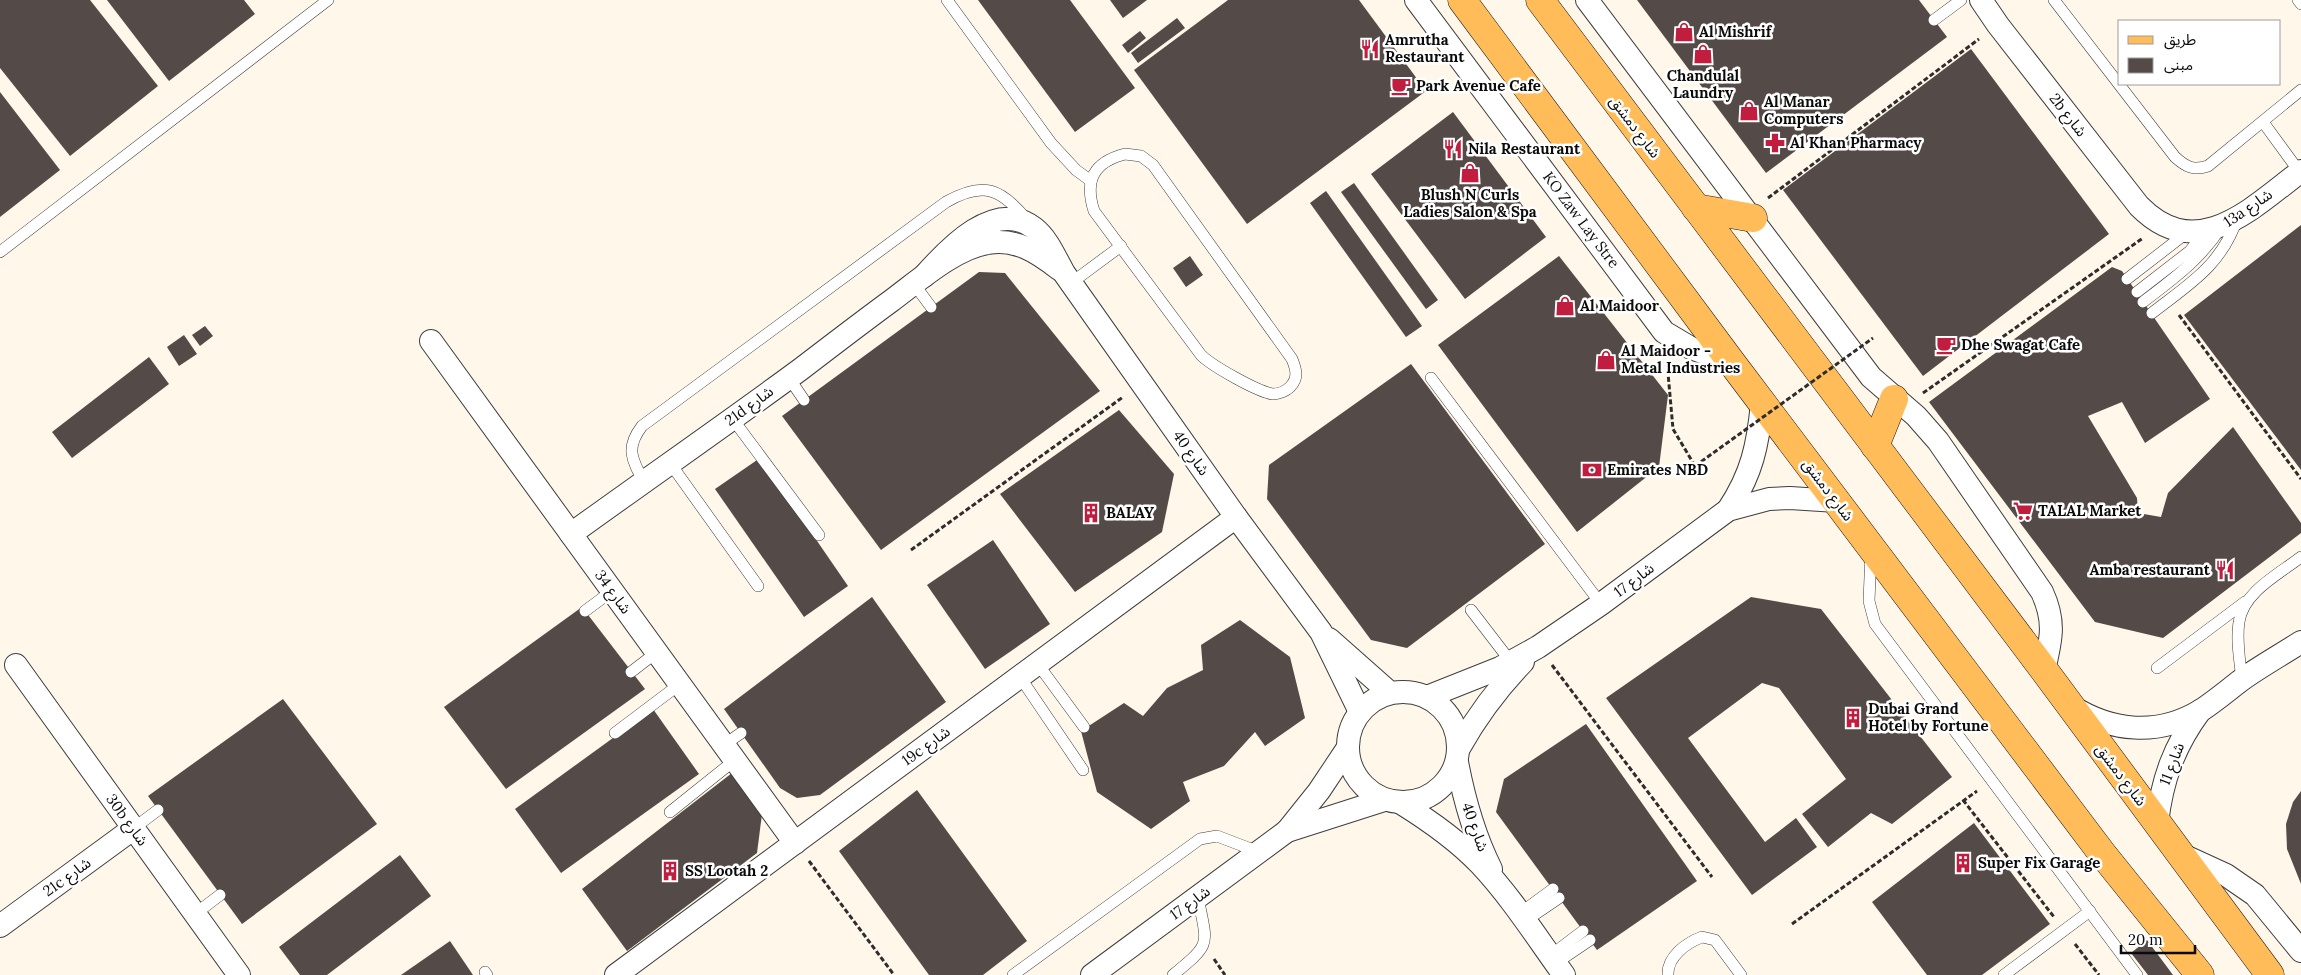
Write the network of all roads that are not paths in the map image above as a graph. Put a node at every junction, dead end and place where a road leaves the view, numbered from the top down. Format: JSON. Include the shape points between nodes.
{"nodes":[{"id":1,"x":328,"y":0,"type":"edge"},
{"id":2,"x":947,"y":0,"type":"edge"},
{"id":3,"x":1416,"y":0,"type":"edge"},
{"id":4,"x":1462,"y":0,"type":"edge"},
{"id":5,"x":1540,"y":0,"type":"edge"},
{"id":6,"x":1587,"y":0,"type":"edge"},
{"id":7,"x":1961,"y":0,"type":"edge"},
{"id":8,"x":1981,"y":0,"type":"edge"},
{"id":9,"x":2054,"y":0,"type":"edge"},
{"id":10,"x":2298,"y":0,"type":"edge"},
{"id":11,"x":2301,"y":4,"type":"edge"},
{"id":12,"x":1934,"y":20,"type":"dead end"},
{"id":13,"x":2118,"y":84,"type":"edge"},
{"id":14,"x":2119,"y":85,"type":"edge"},
{"id":15,"x":2301,"y":90,"type":"edge"},
{"id":16,"x":2263,"y":122,"type":"junction"},
{"id":17,"x":2300,"y":172,"type":"edge"},
{"id":18,"x":1091,"y":181,"type":"junction"},
{"id":19,"x":1696,"y":208,"type":"junction"},
{"id":20,"x":1751,"y":215,"type":"junction"},
{"id":21,"x":1033,"y":227,"type":"junction"},
{"id":22,"x":2213,"y":227,"type":"junction"},
{"id":23,"x":1121,"y":246,"type":"junction"},
{"id":24,"x":0,"y":252,"type":"edge"},
{"id":25,"x":1067,"y":278,"type":"junction"},
{"id":26,"x":2127,"y":279,"type":"dead end"},
{"id":27,"x":919,"y":280,"type":"junction"},
{"id":28,"x":2140,"y":297,"type":"dead end"},
{"id":29,"x":931,"y":307,"type":"dead end"},
{"id":30,"x":2152,"y":313,"type":"dead end"},
{"id":31,"x":431,"y":341,"type":"dead end"},
{"id":32,"x":1732,"y":363,"type":"junction"},
{"id":33,"x":789,"y":378,"type":"junction"},
{"id":34,"x":1431,"y":378,"type":"dead end"},
{"id":35,"x":804,"y":400,"type":"dead end"},
{"id":36,"x":1899,"y":402,"type":"junction"},
{"id":37,"x":1762,"y":403,"type":"junction"},
{"id":38,"x":732,"y":418,"type":"junction"},
{"id":39,"x":1875,"y":446,"type":"junction"},
{"id":40,"x":670,"y":463,"type":"junction"},
{"id":41,"x":644,"y":482,"type":"junction"},
{"id":42,"x":1837,"y":501,"type":"junction"},
{"id":43,"x":1728,"y":510,"type":"junction"},
{"id":44,"x":1236,"y":517,"type":"junction"},
{"id":45,"x":571,"y":534,"type":"junction"},
{"id":46,"x":819,"y":536,"type":"dead end"},
{"id":47,"x":1871,"y":546,"type":"junction"},
{"id":48,"x":2301,"y":557,"type":"edge"},
{"id":49,"x":758,"y":586,"type":"dead end"},
{"id":50,"x":612,"y":591,"type":"junction"},
{"id":51,"x":2248,"y":599,"type":"junction"},
{"id":52,"x":1601,"y":604,"type":"junction"},
{"id":53,"x":1471,"y":610,"type":"dead end"},
{"id":54,"x":585,"y":611,"type":"dead end"},
{"id":55,"x":1321,"y":632,"type":"junction"},
{"id":56,"x":2301,"y":642,"type":"edge"},
{"id":57,"x":1538,"y":647,"type":"junction"},
{"id":58,"x":657,"y":652,"type":"junction"},
{"id":59,"x":1511,"y":662,"type":"junction"},
{"id":60,"x":16,"y":665,"type":"dead end"},
{"id":61,"x":2157,"y":668,"type":"dead end"},
{"id":62,"x":1029,"y":670,"type":"junction"},
{"id":63,"x":2044,"y":670,"type":"junction"},
{"id":64,"x":631,"y":672,"type":"dead end"},
{"id":65,"x":2242,"y":680,"type":"junction"},
{"id":66,"x":680,"y":684,"type":"junction"},
{"id":67,"x":1390,"y":693,"type":"junction"},
{"id":68,"x":1427,"y":697,"type":"junction"},
{"id":69,"x":2068,"y":704,"type":"junction"},
{"id":70,"x":2201,"y":710,"type":"junction"},
{"id":71,"x":1360,"y":712,"type":"junction"},
{"id":72,"x":1084,"y":727,"type":"dead end"},
{"id":73,"x":615,"y":732,"type":"dead end"},
{"id":74,"x":733,"y":746,"type":"junction"},
{"id":75,"x":1347,"y":749,"type":"junction"},
{"id":76,"x":1458,"y":755,"type":"junction"},
{"id":77,"x":1083,"y":770,"type":"dead end"},
{"id":78,"x":1393,"y":802,"type":"junction"},
{"id":79,"x":158,"y":810,"type":"dead end"},
{"id":80,"x":670,"y":812,"type":"dead end"},
{"id":81,"x":2157,"y":823,"type":"junction"},
{"id":82,"x":134,"y":828,"type":"junction"},
{"id":83,"x":1287,"y":831,"type":"junction"},
{"id":84,"x":795,"y":843,"type":"junction"},
{"id":85,"x":1259,"y":852,"type":"junction"},
{"id":86,"x":2178,"y":853,"type":"junction"},
{"id":87,"x":1502,"y":890,"type":"junction"},
{"id":88,"x":1556,"y":894,"type":"dead end"},
{"id":89,"x":220,"y":895,"type":"dead end"},
{"id":90,"x":1198,"y":898,"type":"junction"},
{"id":91,"x":2090,"y":910,"type":"junction"},
{"id":92,"x":195,"y":914,"type":"junction"},
{"id":93,"x":1522,"y":918,"type":"junction"},
{"id":94,"x":0,"y":926,"type":"edge"},
{"id":95,"x":1587,"y":935,"type":"dead end"},
{"id":96,"x":2301,"y":951,"type":"edge"},
{"id":97,"x":1557,"y":964,"type":"edge"},
{"id":98,"x":239,"y":975,"type":"edge"},
{"id":99,"x":616,"y":975,"type":"edge"},
{"id":100,"x":1013,"y":975,"type":"edge"},
{"id":101,"x":1092,"y":975,"type":"edge"},
{"id":102,"x":1173,"y":975,"type":"edge"},
{"id":103,"x":1668,"y":975,"type":"edge"},
{"id":104,"x":1741,"y":975,"type":"edge"},
{"id":105,"x":2004,"y":975,"type":"edge"},
{"id":106,"x":2137,"y":975,"type":"edge"},
{"id":107,"x":2200,"y":975,"type":"edge"},
{"id":108,"x":2270,"y":975,"type":"edge"}],
"edges":[{"from":1,"to":24,"type":"lane"},
{"from":2,"to":18,"type":"lane","via":[[1051,143]]},
{"from":3,"to":32,"type":"street","name":"KO Zaw Lay Stre","via":[[1664,332],[1690,348]]},
{"from":4,"to":32,"type":"main road","name":"شارع دمشق"},
{"from":5,"to":19,"type":"main road","name":"شارع دمشق"},
{"from":6,"to":20,"type":"street"},
{"from":7,"to":12,"type":"lane"},
{"from":8,"to":22,"type":"street","name":"2b شارع","via":[[2139,206],[2162,224],[2176,230]]},
{"from":9,"to":13,"type":"lane"},
{"from":10,"to":11,"type":"lane"},
{"from":14,"to":16,"type":"lane","via":[[2175,158],[2190,168],[2208,166]]},
{"from":15,"to":16,"type":"lane"},
{"from":16,"to":17,"type":"lane"},
{"from":17,"to":22,"type":"street","name":"13a شارع"},
{"from":18,"to":23,"type":"lane","via":[[1094,211]]},
{"from":18,"to":23,"type":"lane","via":[[1098,167],[1110,158],[1126,154],[1141,156],[1153,165],[1292,358],[1297,370],[1294,382],[1285,391],[1273,394],[1208,362]]},
{"from":19,"to":20,"type":"main road"},
{"from":19,"to":39,"type":"main road","name":"شارع دمشق"},
{"from":20,"to":36,"type":"street","via":[[1871,377]]},
{"from":21,"to":25,"type":"street","via":[[1046,240]]},
{"from":21,"to":27,"type":"street","name":"21d شارع","via":[[1001,218],[981,226],[958,241]]},
{"from":21,"to":41,"type":"lane","via":[[1011,200],[990,191],[968,192],[946,202],[642,426],[636,434],[631,454]]},
{"from":22,"to":26,"type":"lane"},
{"from":22,"to":28,"type":"lane","via":[[2212,242],[2189,267]]},
{"from":22,"to":30,"type":"lane","via":[[2231,236],[2212,265]]},
{"from":23,"to":25,"type":"lane"},
{"from":25,"to":27,"type":"street","name":"21d شارع","via":[[1030,250],[1017,243],[1001,241],[971,248]]},
{"from":25,"to":44,"type":"street","name":"شارع 40"},
{"from":27,"to":29,"type":"lane"},
{"from":27,"to":33,"type":"street","name":"21d شارع"},
{"from":31,"to":45,"type":"street","name":"شارع 34"},
{"from":32,"to":37,"type":"main road","name":"شارع دمشق"},
{"from":33,"to":35,"type":"lane"},
{"from":33,"to":38,"type":"street","name":"21d شارع"},
{"from":34,"to":52,"type":"lane"},
{"from":36,"to":39,"type":"main road"},
{"from":36,"to":63,"type":"street","via":[[1938,441],[2042,592],[2052,616]]},
{"from":37,"to":42,"type":"main road","name":"شارع دمشق"},
{"from":37,"to":43,"type":"street","name":"شارع 17","via":[[1750,471]]},
{"from":38,"to":40,"type":"street","name":"21d شارع"},
{"from":38,"to":46,"type":"lane"},
{"from":39,"to":63,"type":"main road","name":"شارع دمشق"},
{"from":40,"to":41,"type":"street","name":"21d شارع"},
{"from":40,"to":49,"type":"lane"},
{"from":41,"to":45,"type":"street","name":"21d شارع"},
{"from":42,"to":43,"type":"street","name":"شارع 17","via":[[1769,499]]},
{"from":42,"to":47,"type":"main road","name":"شارع دمشق"},
{"from":43,"to":52,"type":"street","name":"شارع 17"},
{"from":44,"to":55,"type":"street","name":"شارع 40"},
{"from":44,"to":62,"type":"street","name":"19c شارع"},
{"from":45,"to":50,"type":"street","name":"شارع 34"},
{"from":47,"to":91,"type":"lane","via":[[1869,602],[1875,624]]},
{"from":47,"to":107,"type":"main road","name":"شارع دمشق","via":[[2101,852]]},
{"from":48,"to":51,"type":"lane"},
{"from":50,"to":54,"type":"lane"},
{"from":50,"to":58,"type":"street","name":"شارع 34"},
{"from":51,"to":61,"type":"lane"},
{"from":51,"to":65,"type":"lane","via":[[2239,621]]},
{"from":52,"to":57,"type":"street","name":"شارع 17"},
{"from":53,"to":59,"type":"lane"},
{"from":55,"to":67,"type":"street","name":"شارع 40"},
{"from":55,"to":71,"type":"street","name":"شارع 40"},
{"from":56,"to":65,"type":"street","name":"شارع 11"},
{"from":57,"to":59,"type":"street","name":"شارع 17"},
{"from":57,"to":76,"type":"street","name":"شارع 17","via":[[1496,691],[1476,718]]},
{"from":58,"to":64,"type":"lane"},
{"from":58,"to":66,"type":"street","name":"شارع 34"},
{"from":59,"to":68,"type":"street","name":"شارع 17"},
{"from":60,"to":82,"type":"street","name":"30b شارع"},
{"from":62,"to":72,"type":"lane"},
{"from":62,"to":77,"type":"lane"},
{"from":62,"to":84,"type":"street","name":"19c شارع"},
{"from":63,"to":69,"type":"main road","name":"شارع دمشق"},
{"from":65,"to":70,"type":"street","name":"شارع 11"},
{"from":66,"to":73,"type":"lane"},
{"from":66,"to":74,"type":"street","name":"شارع 34"},
{"from":67,"to":68,"type":"street","via":[[1409,692]]},
{"from":67,"to":71,"type":"street","via":[[1373,700]]},
{"from":68,"to":76,"type":"street","via":[[1444,709],[1455,728]]},
{"from":69,"to":70,"type":"street","name":"شارع 11","via":[[2110,725],[2133,728],[2157,727],[2180,721]]},
{"from":69,"to":81,"type":"main road","name":"شارع دمشق"},
{"from":70,"to":81,"type":"street","name":"شارع 11","via":[[2186,730],[2165,775]]},
{"from":71,"to":75,"type":"street","via":[[1350,730]]},
{"from":74,"to":80,"type":"lane"},
{"from":74,"to":84,"type":"street","name":"شارع 34"},
{"from":75,"to":78,"type":"street","via":[[1350,766],[1358,780],[1370,792]]},
{"from":75,"to":83,"type":"street","name":"شارع 17"},
{"from":76,"to":78,"type":"street","via":[[1449,778],[1436,792],[1420,801]]},
{"from":76,"to":87,"type":"street","name":"شارع 40","via":[[1463,795],[1486,860]]},
{"from":78,"to":83,"type":"street","name":"شارع 17"},
{"from":78,"to":87,"type":"street","name":"شارع 40","via":[[1430,821],[1456,841]]},
{"from":79,"to":82,"type":"lane"},
{"from":81,"to":86,"type":"main road","name":"شارع دمشق"},
{"from":82,"to":92,"type":"street","name":"30b شارع"},
{"from":82,"to":94,"type":"street","name":"21c شارع"},
{"from":83,"to":85,"type":"street","name":"شارع 17"},
{"from":84,"to":99,"type":"street","name":"19c شارع","via":[[676,923]]},
{"from":85,"to":90,"type":"street","name":"شارع 17"},
{"from":85,"to":100,"type":"lane","via":[[1217,836],[1200,839]]},
{"from":86,"to":96,"type":"street","via":[[2226,875],[2255,894]]},
{"from":86,"to":108,"type":"main road","name":"شارع دمشق"},
{"from":87,"to":93,"type":"street","name":"شارع 40"},
{"from":88,"to":93,"type":"lane"},
{"from":89,"to":92,"type":"lane"},
{"from":90,"to":101,"type":"street","name":"شارع 17"},
{"from":90,"to":102,"type":"lane","via":[[1206,939],[1204,946]]},
{"from":91,"to":105,"type":"lane"},
{"from":91,"to":106,"type":"lane"},
{"from":92,"to":98,"type":"street","name":"30b شارع"},
{"from":93,"to":97,"type":"street","name":"شارع 40"},
{"from":95,"to":97,"type":"lane"},
{"from":103,"to":104,"type":"lane","via":[[1670,960],[1702,937],[1714,940]]}]}
